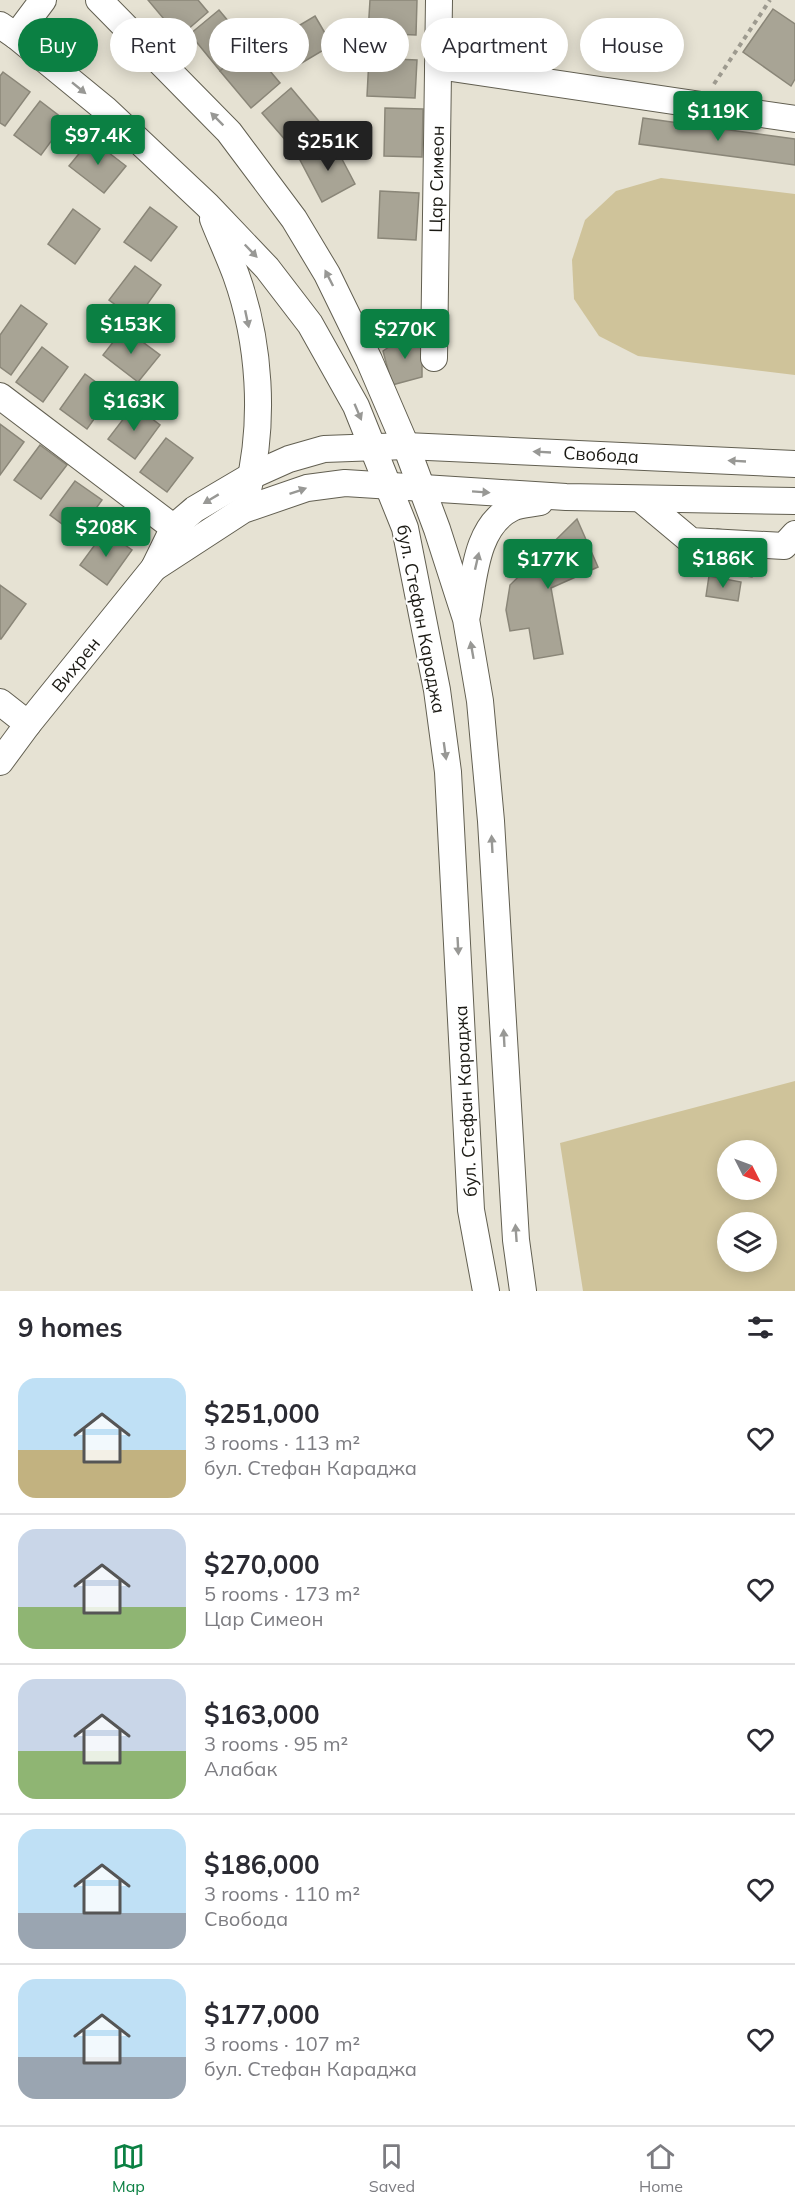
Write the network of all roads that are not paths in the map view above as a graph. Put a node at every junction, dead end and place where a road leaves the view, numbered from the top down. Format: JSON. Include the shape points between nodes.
{"nodes":[{"id":1,"x":43,"y":0,"type":"edge"},
{"id":2,"x":99,"y":0,"type":"edge"},
{"id":3,"x":439,"y":0,"type":"edge"},
{"id":4,"x":439,"y":18,"type":"edge"},
{"id":5,"x":8,"y":31,"type":"edge"},
{"id":6,"x":438,"y":72,"type":"edge"},
{"id":7,"x":478,"y":72,"type":"edge"},
{"id":8,"x":795,"y":119,"type":"edge"},
{"id":9,"x":207,"y":205,"type":"junction"},
{"id":10,"x":434,"y":358,"type":"dead end"},
{"id":11,"x":0,"y":396,"type":"edge"},
{"id":12,"x":406,"y":446,"type":"junction"},
{"id":13,"x":372,"y":447,"type":"junction"},
{"id":14,"x":795,"y":464,"type":"edge"},
{"id":15,"x":251,"y":476,"type":"junction"},
{"id":16,"x":388,"y":486,"type":"junction"},
{"id":17,"x":423,"y":488,"type":"junction"},
{"id":18,"x":566,"y":497,"type":"junction"},
{"id":19,"x":642,"y":500,"type":"junction"},
{"id":20,"x":795,"y":501,"type":"edge"},
{"id":21,"x":243,"y":510,"type":"junction"},
{"id":22,"x":795,"y":534,"type":"edge"},
{"id":23,"x":183,"y":535,"type":"junction"},
{"id":24,"x":466,"y":619,"type":"junction"},
{"id":25,"x":0,"y":702,"type":"edge"},
{"id":26,"x":28,"y":724,"type":"junction"},
{"id":27,"x":0,"y":762,"type":"edge"},
{"id":28,"x":486,"y":1291,"type":"edge"},
{"id":29,"x":523,"y":1291,"type":"edge"}],
"edges":[{"from":1,"to":5,"type":"street"},
{"from":12,"to":2,"type":"street","name":"бул. Стефан Караджа","one_way":true,"via":[[327,274],[294,219],[229,132]]},
{"from":3,"to":4,"type":"street","name":"Цар Симеон"},
{"from":5,"to":9,"type":"street","name":"бул. Стефан Караджа","one_way":true,"via":[[105,109]]},
{"from":6,"to":10,"type":"street","name":"Цар Симеон"},
{"from":7,"to":8,"type":"street"},
{"from":9,"to":13,"type":"street","name":"бул. Стефан Караджа","one_way":true,"via":[[267,268],[310,324],[356,406]]},
{"from":9,"to":15,"type":"street","one_way":true,"via":[[237,276],[255,359],[258,409]]},
{"from":11,"to":23,"type":"street"},
{"from":12,"to":13,"type":"street","name":"Свобода"},
{"from":14,"to":12,"type":"street","name":"Свобода","one_way":true},
{"from":12,"to":17,"type":"street","name":"бул. Стефан Караджа"},
{"from":13,"to":15,"type":"street","name":"Свобода","via":[[324,449]]},
{"from":13,"to":16,"type":"street","name":"бул. Стефан Караджа"},
{"from":15,"to":21,"type":"street"},
{"from":15,"to":23,"type":"street","name":"Свобода","one_way":true,"via":[[195,508]]},
{"from":16,"to":17,"type":"street"},
{"from":21,"to":16,"type":"street","one_way":true,"via":[[307,488],[345,483]]},
{"from":16,"to":28,"type":"street","name":"бул. Стефан Караджа","one_way":true,"via":[[405,528],[448,772],[471,1210]]},
{"from":17,"to":18,"type":"street","one_way":true},
{"from":17,"to":24,"type":"street","name":"бул. Стефан Караджа"},
{"from":18,"to":19,"type":"street"},
{"from":24,"to":18,"type":"street","one_way":true,"via":[[478,555],[490,525],[513,508]]},
{"from":19,"to":20,"type":"street"},
{"from":19,"to":22,"type":"street","via":[[691,541],[784,546]]},
{"from":21,"to":23,"type":"street"},
{"from":23,"to":26,"type":"street","name":"Вихрен"},
{"from":29,"to":24,"type":"street","name":"бул. Стефан Караджа","one_way":true,"via":[[516,1240],[491,821],[480,701]]},
{"from":25,"to":26,"type":"street"},
{"from":26,"to":27,"type":"street","name":"Вихрен"}]}
